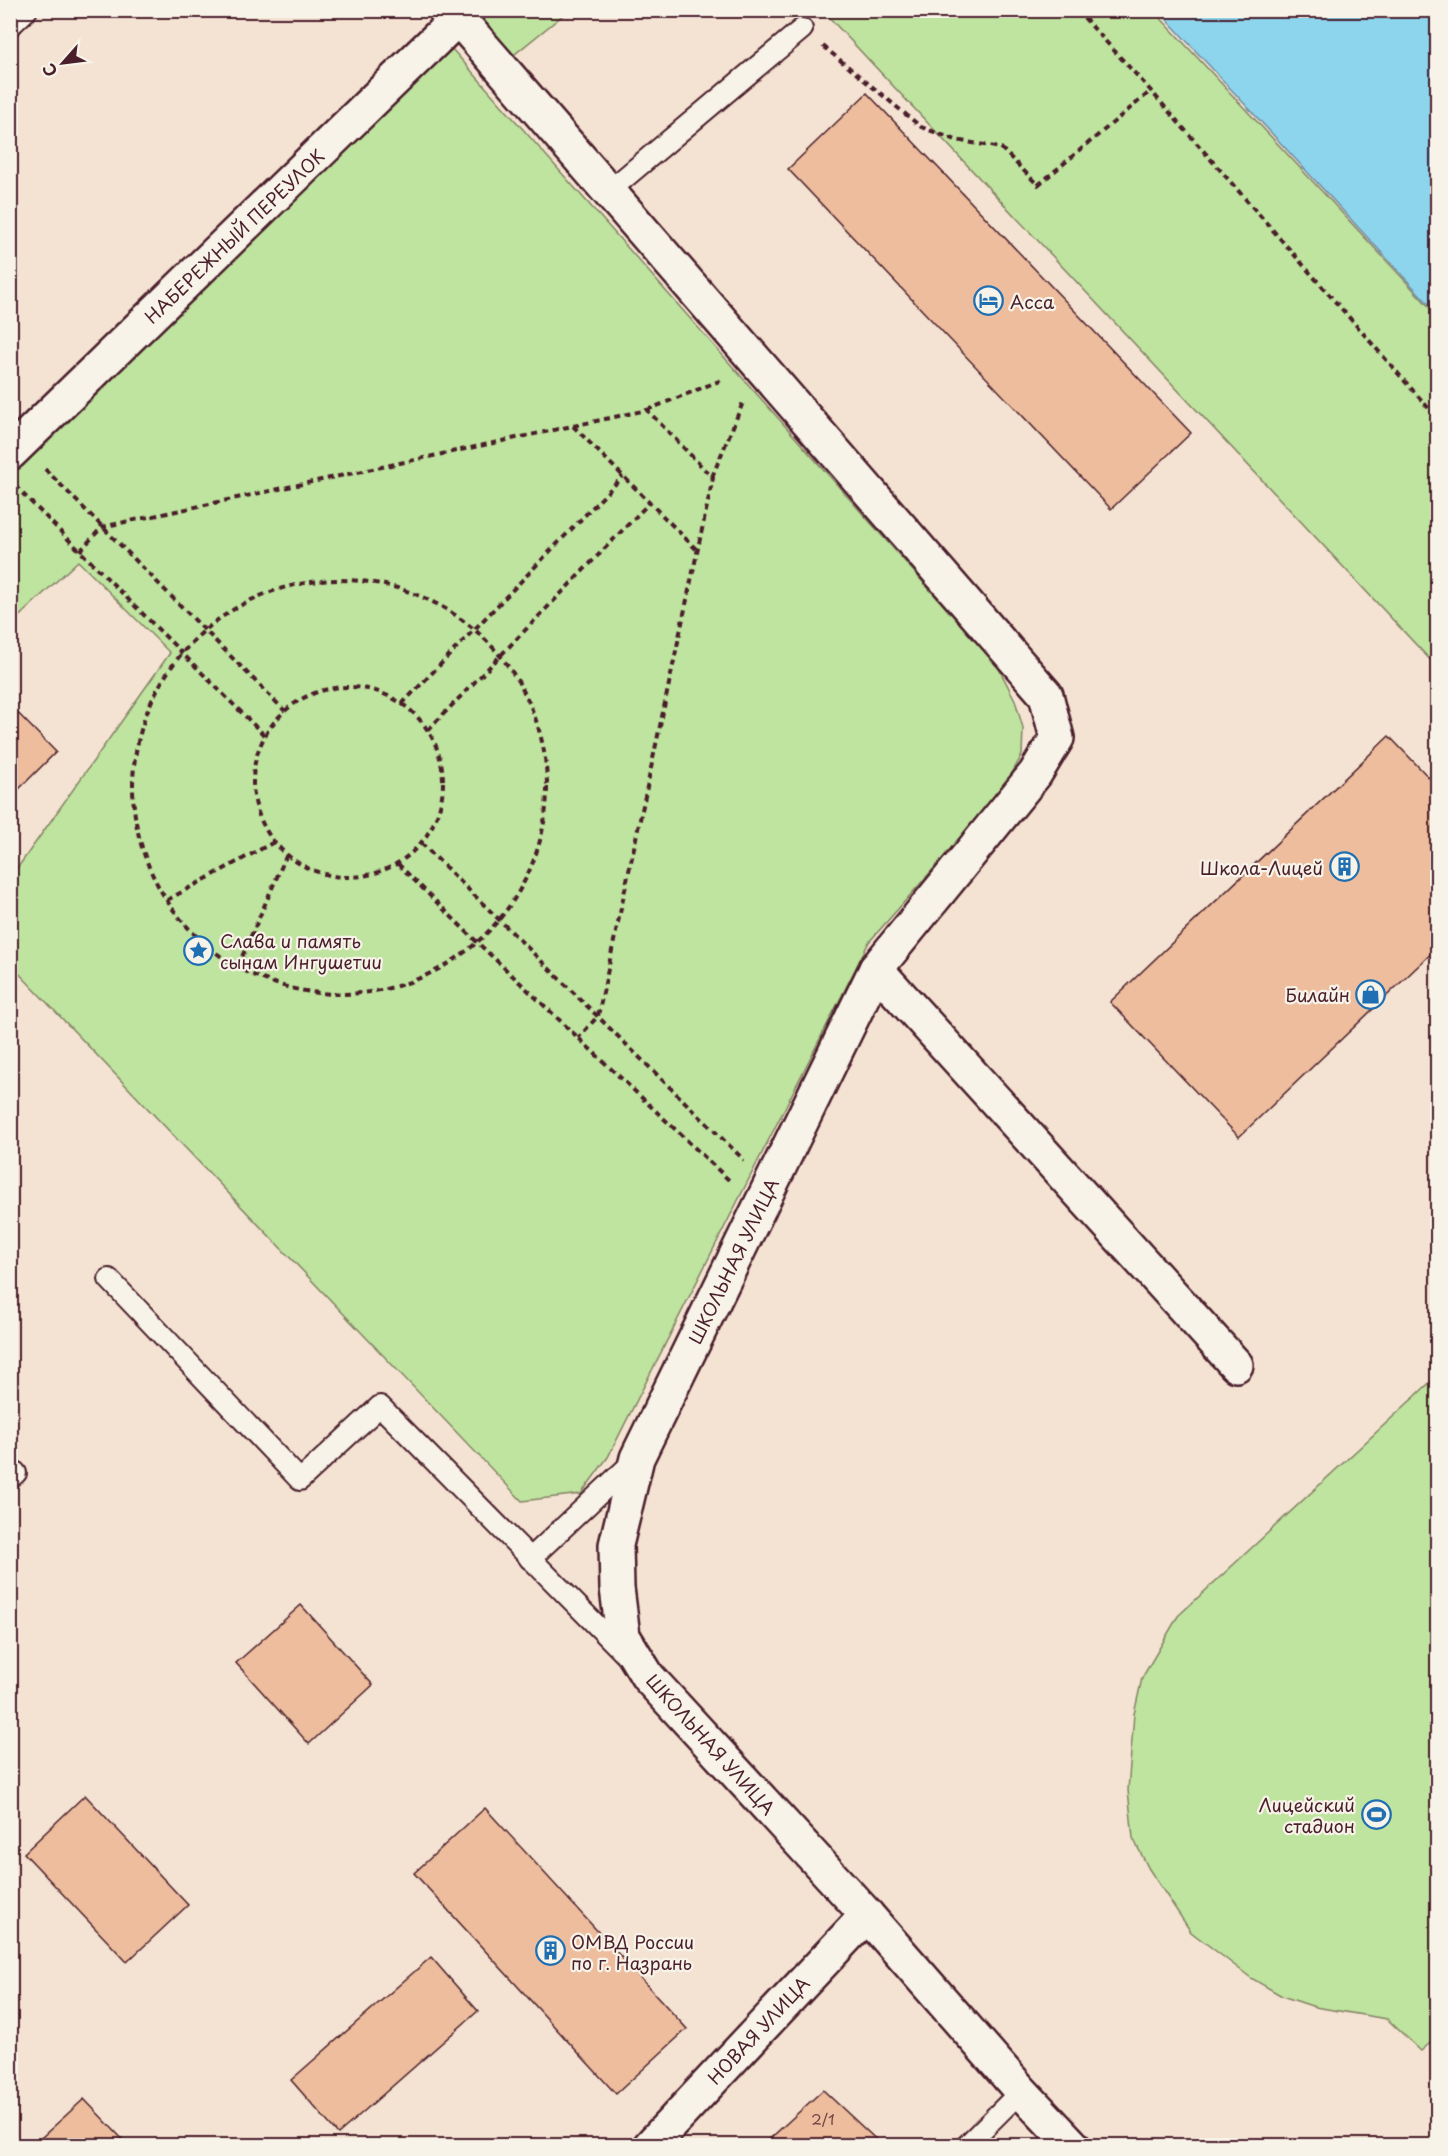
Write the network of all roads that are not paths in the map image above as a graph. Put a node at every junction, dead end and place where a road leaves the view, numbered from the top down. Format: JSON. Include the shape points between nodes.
{"nodes":[{"id":1,"x":27,"y":10,"type":"edge"},
{"id":2,"x":454,"y":14,"type":"edge"},
{"id":3,"x":10,"y":26,"type":"edge"},
{"id":4,"x":802,"y":29,"type":"road end"},
{"id":5,"x":609,"y":191,"type":"junction"},
{"id":6,"x":15,"y":448,"type":"edge"},
{"id":7,"x":876,"y":969,"type":"junction"},
{"id":8,"x":109,"y":1279,"type":"dead end"},
{"id":9,"x":1236,"y":1365,"type":"dead end"},
{"id":10,"x":637,"y":1458,"type":"junction"},
{"id":11,"x":10,"y":1467,"type":"edge"},
{"id":12,"x":10,"y":1478,"type":"edge"},
{"id":13,"x":530,"y":1559,"type":"junction"},
{"id":14,"x":648,"y":1677,"type":"junction"},
{"id":15,"x":867,"y":1915,"type":"junction"},
{"id":16,"x":1021,"y":2091,"type":"junction"},
{"id":17,"x":650,"y":2145,"type":"edge"},
{"id":18,"x":966,"y":2145,"type":"edge"},
{"id":19,"x":1073,"y":2145,"type":"edge"}],
"edges":[{"from":1,"to":3,"type":"lane"},
{"from":2,"to":5,"type":"street","name":"ШКОЛЬНАЯ УЛИЦА"},
{"from":2,"to":6,"type":"street","name":"НАБЕРЕЖНЫЙ ПЕРЕУЛОК"},
{"from":4,"to":5,"type":"lane"},
{"from":5,"to":7,"type":"street","name":"ШКОЛЬНАЯ УЛИЦА","via":[[1047,695],[1057,738],[1035,774]]},
{"from":7,"to":9,"type":"street"},
{"from":7,"to":10,"type":"street","name":"ШКОЛЬНАЯ УЛИЦА"},
{"from":8,"to":13,"type":"lane","via":[[300,1480],[380,1406]]},
{"from":10,"to":13,"type":"lane"},
{"from":10,"to":14,"type":"street","name":"ШКОЛЬНАЯ УЛИЦА","via":[[616,1545],[617,1588],[623,1636]]},
{"from":11,"to":12,"type":"lane","via":[[16,1473]]},
{"from":13,"to":14,"type":"lane"},
{"from":14,"to":15,"type":"street","name":"ШКОЛЬНАЯ УЛИЦА"},
{"from":15,"to":16,"type":"street","name":"ШКОЛЬНАЯ УЛИЦА"},
{"from":15,"to":17,"type":"street","name":"НОВАЯ УЛИЦА"},
{"from":16,"to":18,"type":"lane"},
{"from":16,"to":19,"type":"street","name":"ШКОЛЬНАЯ УЛИЦА"}]}
